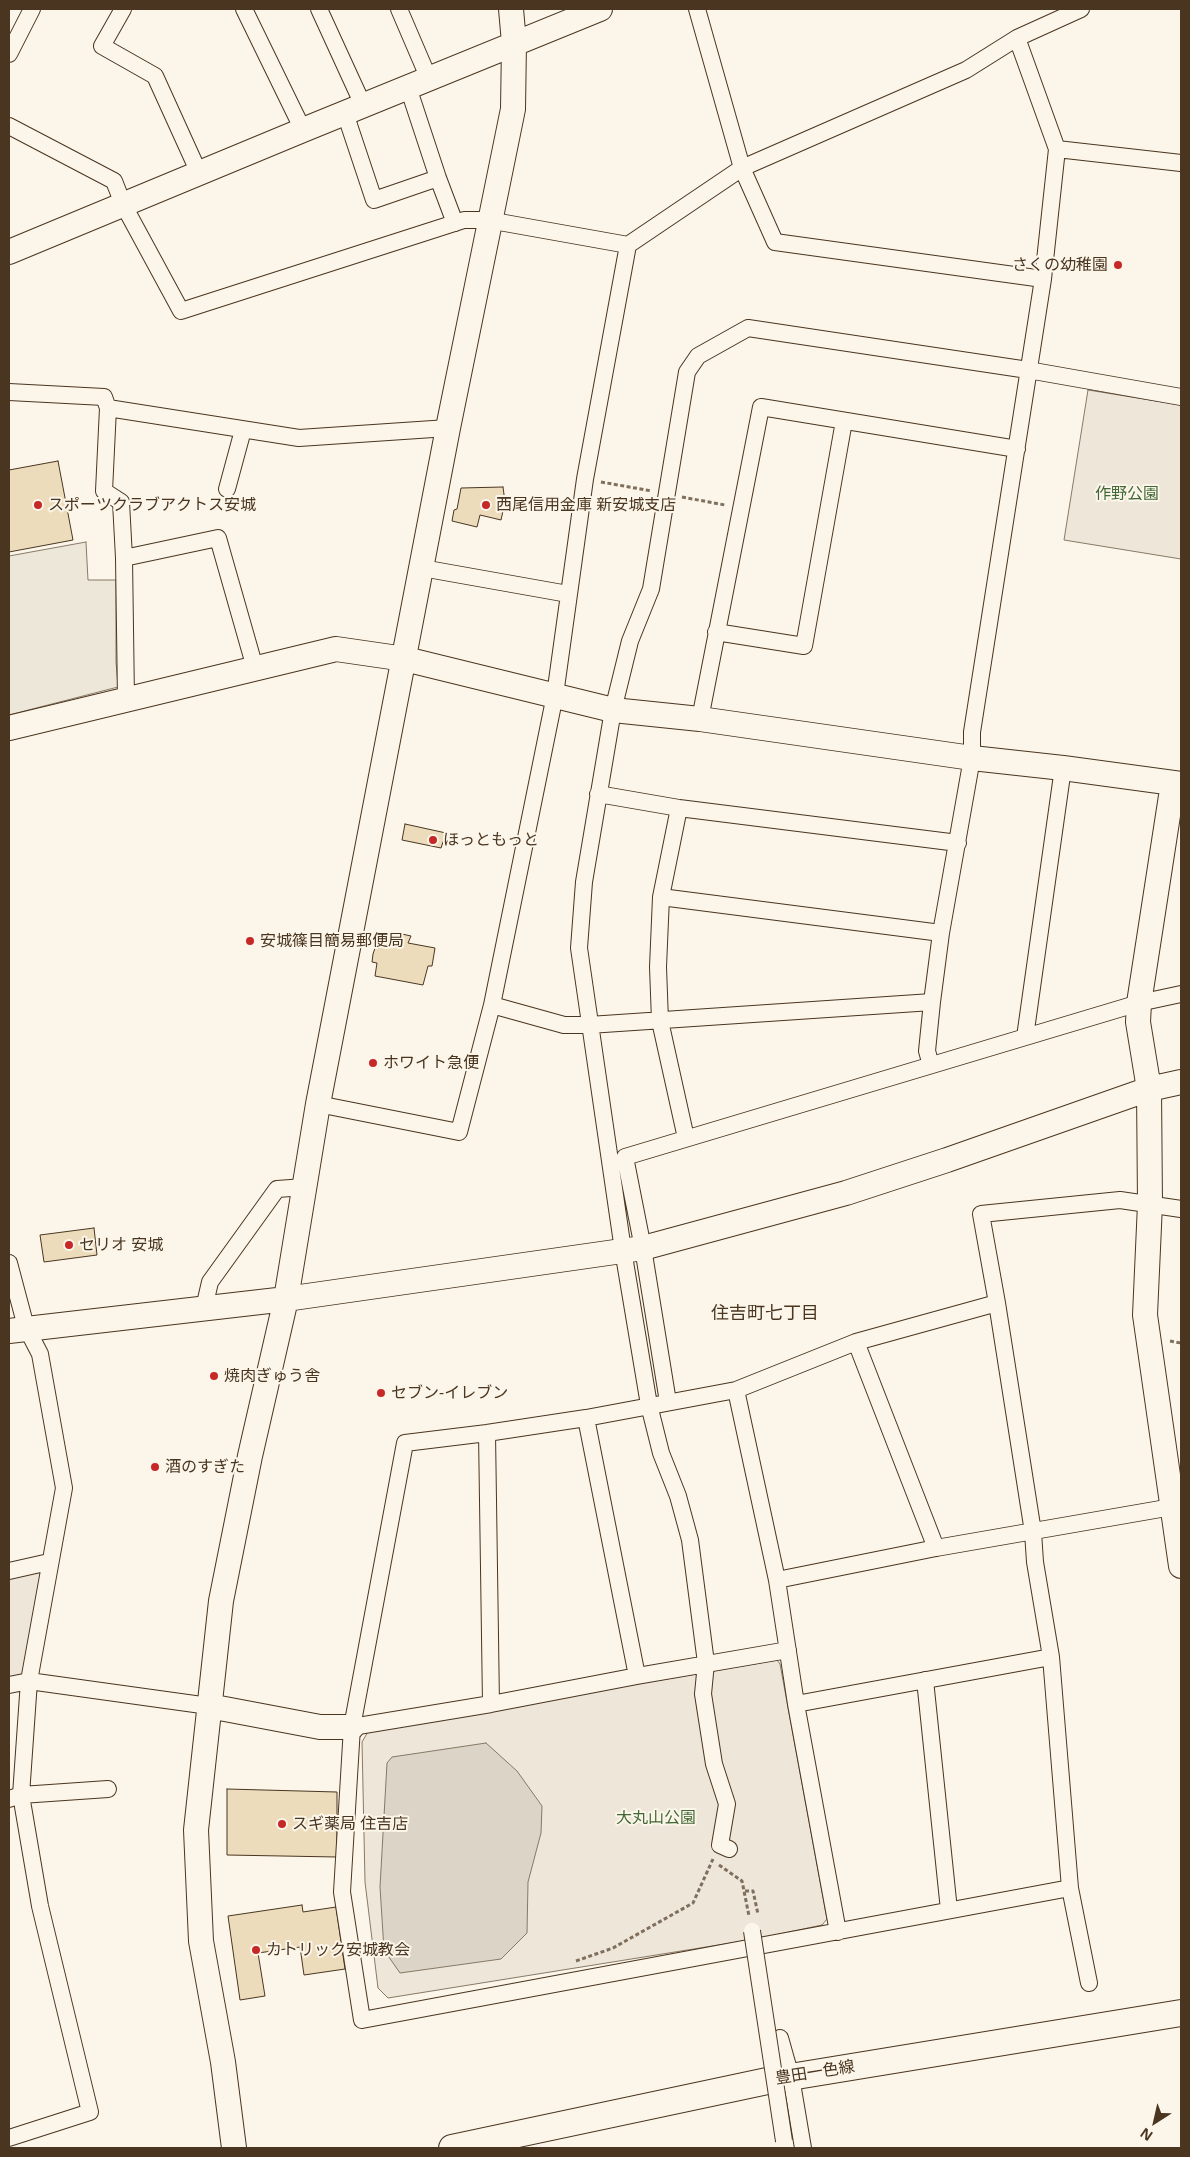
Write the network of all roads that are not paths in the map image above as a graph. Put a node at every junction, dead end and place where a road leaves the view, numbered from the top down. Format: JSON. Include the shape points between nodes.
{"nodes":[{"id":1,"x":32,"y":9,"type":"edge"},
{"id":2,"x":123,"y":9,"type":"edge"},
{"id":3,"x":244,"y":9,"type":"edge"},
{"id":4,"x":319,"y":9,"type":"edge"},
{"id":5,"x":399,"y":9,"type":"edge"},
{"id":6,"x":510,"y":9,"type":"edge"},
{"id":7,"x":600,"y":9,"type":"edge"},
{"id":8,"x":697,"y":9,"type":"edge"},
{"id":9,"x":1081,"y":9,"type":"edge"},
{"id":10,"x":1017,"y":38,"type":"junction"},
{"id":11,"x":514,"y":42,"type":"junction"},
{"id":12,"x":9,"y":54,"type":"edge"},
{"id":13,"x":418,"y":83,"type":"junction"},
{"id":14,"x":354,"y":109,"type":"junction"},
{"id":15,"x":9,"y":126,"type":"edge"},
{"id":16,"x":303,"y":130,"type":"junction"},
{"id":17,"x":1057,"y":149,"type":"junction"},
{"id":18,"x":1181,"y":163,"type":"edge"},
{"id":19,"x":742,"y":168,"type":"junction"},
{"id":20,"x":199,"y":173,"type":"junction"},
{"id":21,"x":438,"y":178,"type":"junction"},
{"id":22,"x":123,"y":204,"type":"junction"},
{"id":23,"x":488,"y":220,"type":"junction"},
{"id":24,"x":455,"y":223,"type":"junction"},
{"id":25,"x":628,"y":245,"type":"junction"},
{"id":26,"x":9,"y":252,"type":"edge"},
{"id":27,"x":1043,"y":279,"type":"junction"},
{"id":28,"x":1028,"y":370,"type":"junction"},
{"id":29,"x":9,"y":392,"type":"edge"},
{"id":30,"x":1181,"y":396,"type":"edge"},
{"id":31,"x":108,"y":408,"type":"junction"},
{"id":32,"x":844,"y":421,"type":"junction"},
{"id":33,"x":448,"y":428,"type":"junction"},
{"id":34,"x":243,"y":430,"type":"junction"},
{"id":35,"x":1016,"y":449,"type":"junction"},
{"id":36,"x":227,"y":489,"type":"dead end"},
{"id":37,"x":124,"y":558,"type":"junction"},
{"id":38,"x":422,"y":568,"type":"junction"},
{"id":39,"x":568,"y":594,"type":"junction"},
{"id":40,"x":716,"y":632,"type":"junction"},
{"id":41,"x":405,"y":659,"type":"junction"},
{"id":42,"x":255,"y":668,"type":"junction"},
{"id":43,"x":555,"y":696,"type":"junction"},
{"id":44,"x":126,"y":699,"type":"junction"},
{"id":45,"x":613,"y":710,"type":"junction"},
{"id":46,"x":700,"y":719,"type":"junction"},
{"id":47,"x":9,"y":728,"type":"edge"},
{"id":48,"x":972,"y":758,"type":"junction"},
{"id":49,"x":1063,"y":768,"type":"junction"},
{"id":50,"x":1177,"y":783,"type":"edge"},
{"id":51,"x":598,"y":794,"type":"junction"},
{"id":52,"x":679,"y":808,"type":"junction"},
{"id":53,"x":958,"y":843,"type":"junction"},
{"id":54,"x":661,"y":897,"type":"junction"},
{"id":55,"x":941,"y":933,"type":"junction"},
{"id":56,"x":1181,"y":994,"type":"edge"},
{"id":57,"x":932,"y":1002,"type":"junction"},
{"id":58,"x":1139,"y":1003,"type":"junction"},
{"id":59,"x":492,"y":1005,"type":"junction"},
{"id":60,"x":660,"y":1021,"type":"junction"},
{"id":61,"x":589,"y":1025,"type":"junction"},
{"id":62,"x":1025,"y":1037,"type":"junction"},
{"id":63,"x":930,"y":1065,"type":"junction"},
{"id":64,"x":1181,"y":1082,"type":"edge"},
{"id":65,"x":1149,"y":1089,"type":"junction"},
{"id":66,"x":318,"y":1104,"type":"junction"},
{"id":67,"x":686,"y":1138,"type":"junction"},
{"id":68,"x":305,"y":1187,"type":"junction"},
{"id":69,"x":1150,"y":1204,"type":"junction"},
{"id":70,"x":1181,"y":1209,"type":"edge"},
{"id":71,"x":633,"y":1249,"type":"junction"},
{"id":72,"x":9,"y":1263,"type":"edge"},
{"id":73,"x":286,"y":1299,"type":"junction"},
{"id":74,"x":997,"y":1303,"type":"junction"},
{"id":75,"x":204,"y":1308,"type":"junction"},
{"id":76,"x":18,"y":1329,"type":"edge"},
{"id":77,"x":856,"y":1342,"type":"junction"},
{"id":78,"x":736,"y":1390,"type":"junction"},
{"id":79,"x":668,"y":1402,"type":"junction"},
{"id":80,"x":649,"y":1405,"type":"junction"},
{"id":81,"x":586,"y":1418,"type":"junction"},
{"id":82,"x":487,"y":1433,"type":"junction"},
{"id":83,"x":1172,"y":1507,"type":"junction"},
{"id":84,"x":1033,"y":1532,"type":"junction"},
{"id":85,"x":936,"y":1548,"type":"junction"},
{"id":86,"x":49,"y":1562,"type":"junction"},
{"id":87,"x":1181,"y":1566,"type":"edge"},
{"id":88,"x":9,"y":1570,"type":"edge"},
{"id":89,"x":777,"y":1580,"type":"junction"},
{"id":90,"x":788,"y":1650,"type":"junction"},
{"id":91,"x":1052,"y":1657,"type":"junction"},
{"id":92,"x":706,"y":1663,"type":"junction"},
{"id":93,"x":637,"y":1676,"type":"junction"},
{"id":94,"x":925,"y":1680,"type":"junction"},
{"id":95,"x":29,"y":1681,"type":"junction"},
{"id":96,"x":9,"y":1685,"type":"edge"},
{"id":97,"x":491,"y":1704,"type":"junction"},
{"id":98,"x":796,"y":1704,"type":"junction"},
{"id":99,"x":209,"y":1706,"type":"junction"},
{"id":100,"x":352,"y":1727,"type":"junction"},
{"id":101,"x":108,"y":1789,"type":"dead end"},
{"id":102,"x":15,"y":1797,"type":"edge"},
{"id":103,"x":724,"y":1847,"type":"road end"},
{"id":104,"x":1070,"y":1888,"type":"junction"},
{"id":105,"x":949,"y":1910,"type":"junction"},
{"id":106,"x":752,"y":1932,"type":"road end"},
{"id":107,"x":838,"y":1932,"type":"junction"},
{"id":108,"x":1089,"y":1982,"type":"dead end"},
{"id":109,"x":1181,"y":2013,"type":"edge"},
{"id":110,"x":780,"y":2038,"type":"dead end"},
{"id":111,"x":791,"y":2077,"type":"junction"},
{"id":112,"x":9,"y":2138,"type":"edge"},
{"id":113,"x":784,"y":2141,"type":"dead end"},
{"id":114,"x":234,"y":2148,"type":"edge"},
{"id":115,"x":452,"y":2148,"type":"edge"},
{"id":116,"x":803,"y":2148,"type":"edge"}],
"edges":[{"from":1,"to":12,"type":"street"},
{"from":2,"to":20,"type":"street","via":[[102,46],[155,76]]},
{"from":3,"to":16,"type":"street"},
{"from":4,"to":14,"type":"street"},
{"from":5,"to":13,"type":"street"},
{"from":6,"to":11,"type":"street"},
{"from":7,"to":11,"type":"street"},
{"from":8,"to":19,"type":"street"},
{"from":9,"to":10,"type":"street"},
{"from":10,"to":17,"type":"street"},
{"from":10,"to":19,"type":"street","via":[[966,70]]},
{"from":11,"to":13,"type":"street"},
{"from":11,"to":23,"type":"street","via":[[513,109]]},
{"from":13,"to":14,"type":"street"},
{"from":13,"to":21,"type":"street"},
{"from":14,"to":16,"type":"street"},
{"from":14,"to":21,"type":"street","via":[[374,200]]},
{"from":15,"to":22,"type":"street","via":[[114,181]]},
{"from":16,"to":20,"type":"street"},
{"from":17,"to":18,"type":"street"},
{"from":17,"to":27,"type":"street"},
{"from":19,"to":25,"type":"street"},
{"from":19,"to":27,"type":"street","via":[[775,242]]},
{"from":20,"to":22,"type":"street"},
{"from":21,"to":24,"type":"street"},
{"from":22,"to":24,"type":"street","via":[[181,311]]},
{"from":22,"to":26,"type":"street"},
{"from":23,"to":24,"type":"street"},
{"from":23,"to":25,"type":"street"},
{"from":23,"to":33,"type":"street"},
{"from":25,"to":39,"type":"street","via":[[585,479]]},
{"from":27,"to":28,"type":"street"},
{"from":28,"to":30,"type":"street"},
{"from":28,"to":35,"type":"street"},
{"from":28,"to":45,"type":"street","via":[[748,328],[698,356],[687,372],[652,589],[630,641]]},
{"from":29,"to":31,"type":"street","via":[[104,397]]},
{"from":31,"to":34,"type":"street"},
{"from":31,"to":37,"type":"street","via":[[104,491],[121,502]]},
{"from":32,"to":35,"type":"street"},
{"from":32,"to":40,"type":"street","via":[[761,407]]},
{"from":32,"to":40,"type":"street","via":[[804,646]]},
{"from":33,"to":34,"type":"street","via":[[299,438]]},
{"from":33,"to":38,"type":"street"},
{"from":34,"to":36,"type":"street"},
{"from":35,"to":48,"type":"street","via":[[972,732]]},
{"from":37,"to":42,"type":"street","via":[[218,538]]},
{"from":37,"to":44,"type":"street"},
{"from":38,"to":39,"type":"street"},
{"from":38,"to":41,"type":"street"},
{"from":39,"to":43,"type":"street"},
{"from":40,"to":46,"type":"street"},
{"from":41,"to":42,"type":"street","via":[[336,648]]},
{"from":41,"to":43,"type":"street"},
{"from":41,"to":66,"type":"street"},
{"from":42,"to":44,"type":"street"},
{"from":43,"to":45,"type":"street"},
{"from":43,"to":59,"type":"street"},
{"from":44,"to":47,"type":"street"},
{"from":45,"to":46,"type":"street"},
{"from":45,"to":51,"type":"street"},
{"from":46,"to":48,"type":"street"},
{"from":48,"to":49,"type":"street"},
{"from":48,"to":53,"type":"street"},
{"from":49,"to":50,"type":"street"},
{"from":49,"to":62,"type":"street"},
{"from":50,"to":58,"type":"street"},
{"from":51,"to":52,"type":"street"},
{"from":51,"to":61,"type":"street","via":[[584,882],[579,948]]},
{"from":52,"to":53,"type":"street"},
{"from":52,"to":54,"type":"street"},
{"from":53,"to":55,"type":"street"},
{"from":54,"to":55,"type":"street"},
{"from":54,"to":60,"type":"street"},
{"from":55,"to":57,"type":"street"},
{"from":56,"to":58,"type":"street"},
{"from":57,"to":60,"type":"street"},
{"from":57,"to":63,"type":"street","via":[[927,1051]]},
{"from":58,"to":62,"type":"street"},
{"from":58,"to":65,"type":"street","via":[[1138,1022]]},
{"from":59,"to":61,"type":"street","via":[[564,1025]]},
{"from":59,"to":66,"type":"street","via":[[459,1132]]},
{"from":60,"to":61,"type":"street"},
{"from":60,"to":67,"type":"street"},
{"from":61,"to":71,"type":"street"},
{"from":62,"to":63,"type":"street"},
{"from":63,"to":67,"type":"street"},
{"from":64,"to":65,"type":"street"},
{"from":65,"to":69,"type":"street"},
{"from":65,"to":71,"type":"street","via":[[846,1194]]},
{"from":66,"to":68,"type":"street"},
{"from":67,"to":71,"type":"street","via":[[625,1157]]},
{"from":68,"to":73,"type":"street"},
{"from":68,"to":75,"type":"street","via":[[277,1189],[210,1282]]},
{"from":69,"to":70,"type":"street"},
{"from":69,"to":74,"type":"street","via":[[1120,1200],[981,1214]]},
{"from":69,"to":83,"type":"street","via":[[1145,1315]]},
{"from":71,"to":73,"type":"street"},
{"from":71,"to":79,"type":"street"},
{"from":71,"to":80,"type":"street"},
{"from":72,"to":76,"type":"street"},
{"from":73,"to":75,"type":"street"},
{"from":73,"to":99,"type":"street","via":[[221,1601]]},
{"from":74,"to":77,"type":"street"},
{"from":74,"to":84,"type":"street"},
{"from":75,"to":76,"type":"street"},
{"from":76,"to":86,"type":"street","via":[[40,1354],[64,1488]]},
{"from":77,"to":78,"type":"street"},
{"from":77,"to":85,"type":"street"},
{"from":78,"to":79,"type":"street"},
{"from":78,"to":89,"type":"street"},
{"from":79,"to":80,"type":"street"},
{"from":80,"to":81,"type":"street"},
{"from":80,"to":92,"type":"street","via":[[690,1540]]},
{"from":81,"to":82,"type":"street"},
{"from":81,"to":93,"type":"street"},
{"from":82,"to":97,"type":"street"},
{"from":82,"to":100,"type":"street","via":[[405,1443]]},
{"from":83,"to":84,"type":"street"},
{"from":83,"to":87,"type":"street"},
{"from":84,"to":85,"type":"street"},
{"from":84,"to":91,"type":"street","via":[[1035,1562]]},
{"from":85,"to":89,"type":"street"},
{"from":86,"to":88,"type":"street"},
{"from":86,"to":95,"type":"street"},
{"from":89,"to":90,"type":"street"},
{"from":90,"to":92,"type":"street"},
{"from":90,"to":98,"type":"street"},
{"from":91,"to":94,"type":"street"},
{"from":91,"to":104,"type":"street"},
{"from":92,"to":93,"type":"street"},
{"from":92,"to":103,"type":"street","via":[[703,1694],[714,1764],[727,1804]]},
{"from":93,"to":97,"type":"street"},
{"from":94,"to":98,"type":"street"},
{"from":94,"to":105,"type":"street"},
{"from":95,"to":96,"type":"street"},
{"from":95,"to":99,"type":"street"},
{"from":95,"to":102,"type":"street"},
{"from":97,"to":100,"type":"street"},
{"from":98,"to":107,"type":"street"},
{"from":99,"to":100,"type":"street","via":[[320,1727]]},
{"from":99,"to":114,"type":"street","via":[[196,1830],[201,1941],[223,2062]]},
{"from":100,"to":107,"type":"street","via":[[342,1892],[362,2020]]},
{"from":101,"to":102,"type":"street"},
{"from":102,"to":112,"type":"street","via":[[90,2112]]},
{"from":104,"to":105,"type":"street"},
{"from":104,"to":108,"type":"street"},
{"from":105,"to":107,"type":"street"},
{"from":106,"to":113,"type":"street","bridge":true},
{"from":109,"to":111,"type":"main road","name":"豊田一色線"},
{"from":110,"to":111,"type":"street"},
{"from":111,"to":115,"type":"main road","name":"豊田一色線"},
{"from":111,"to":116,"type":"street"}]}
